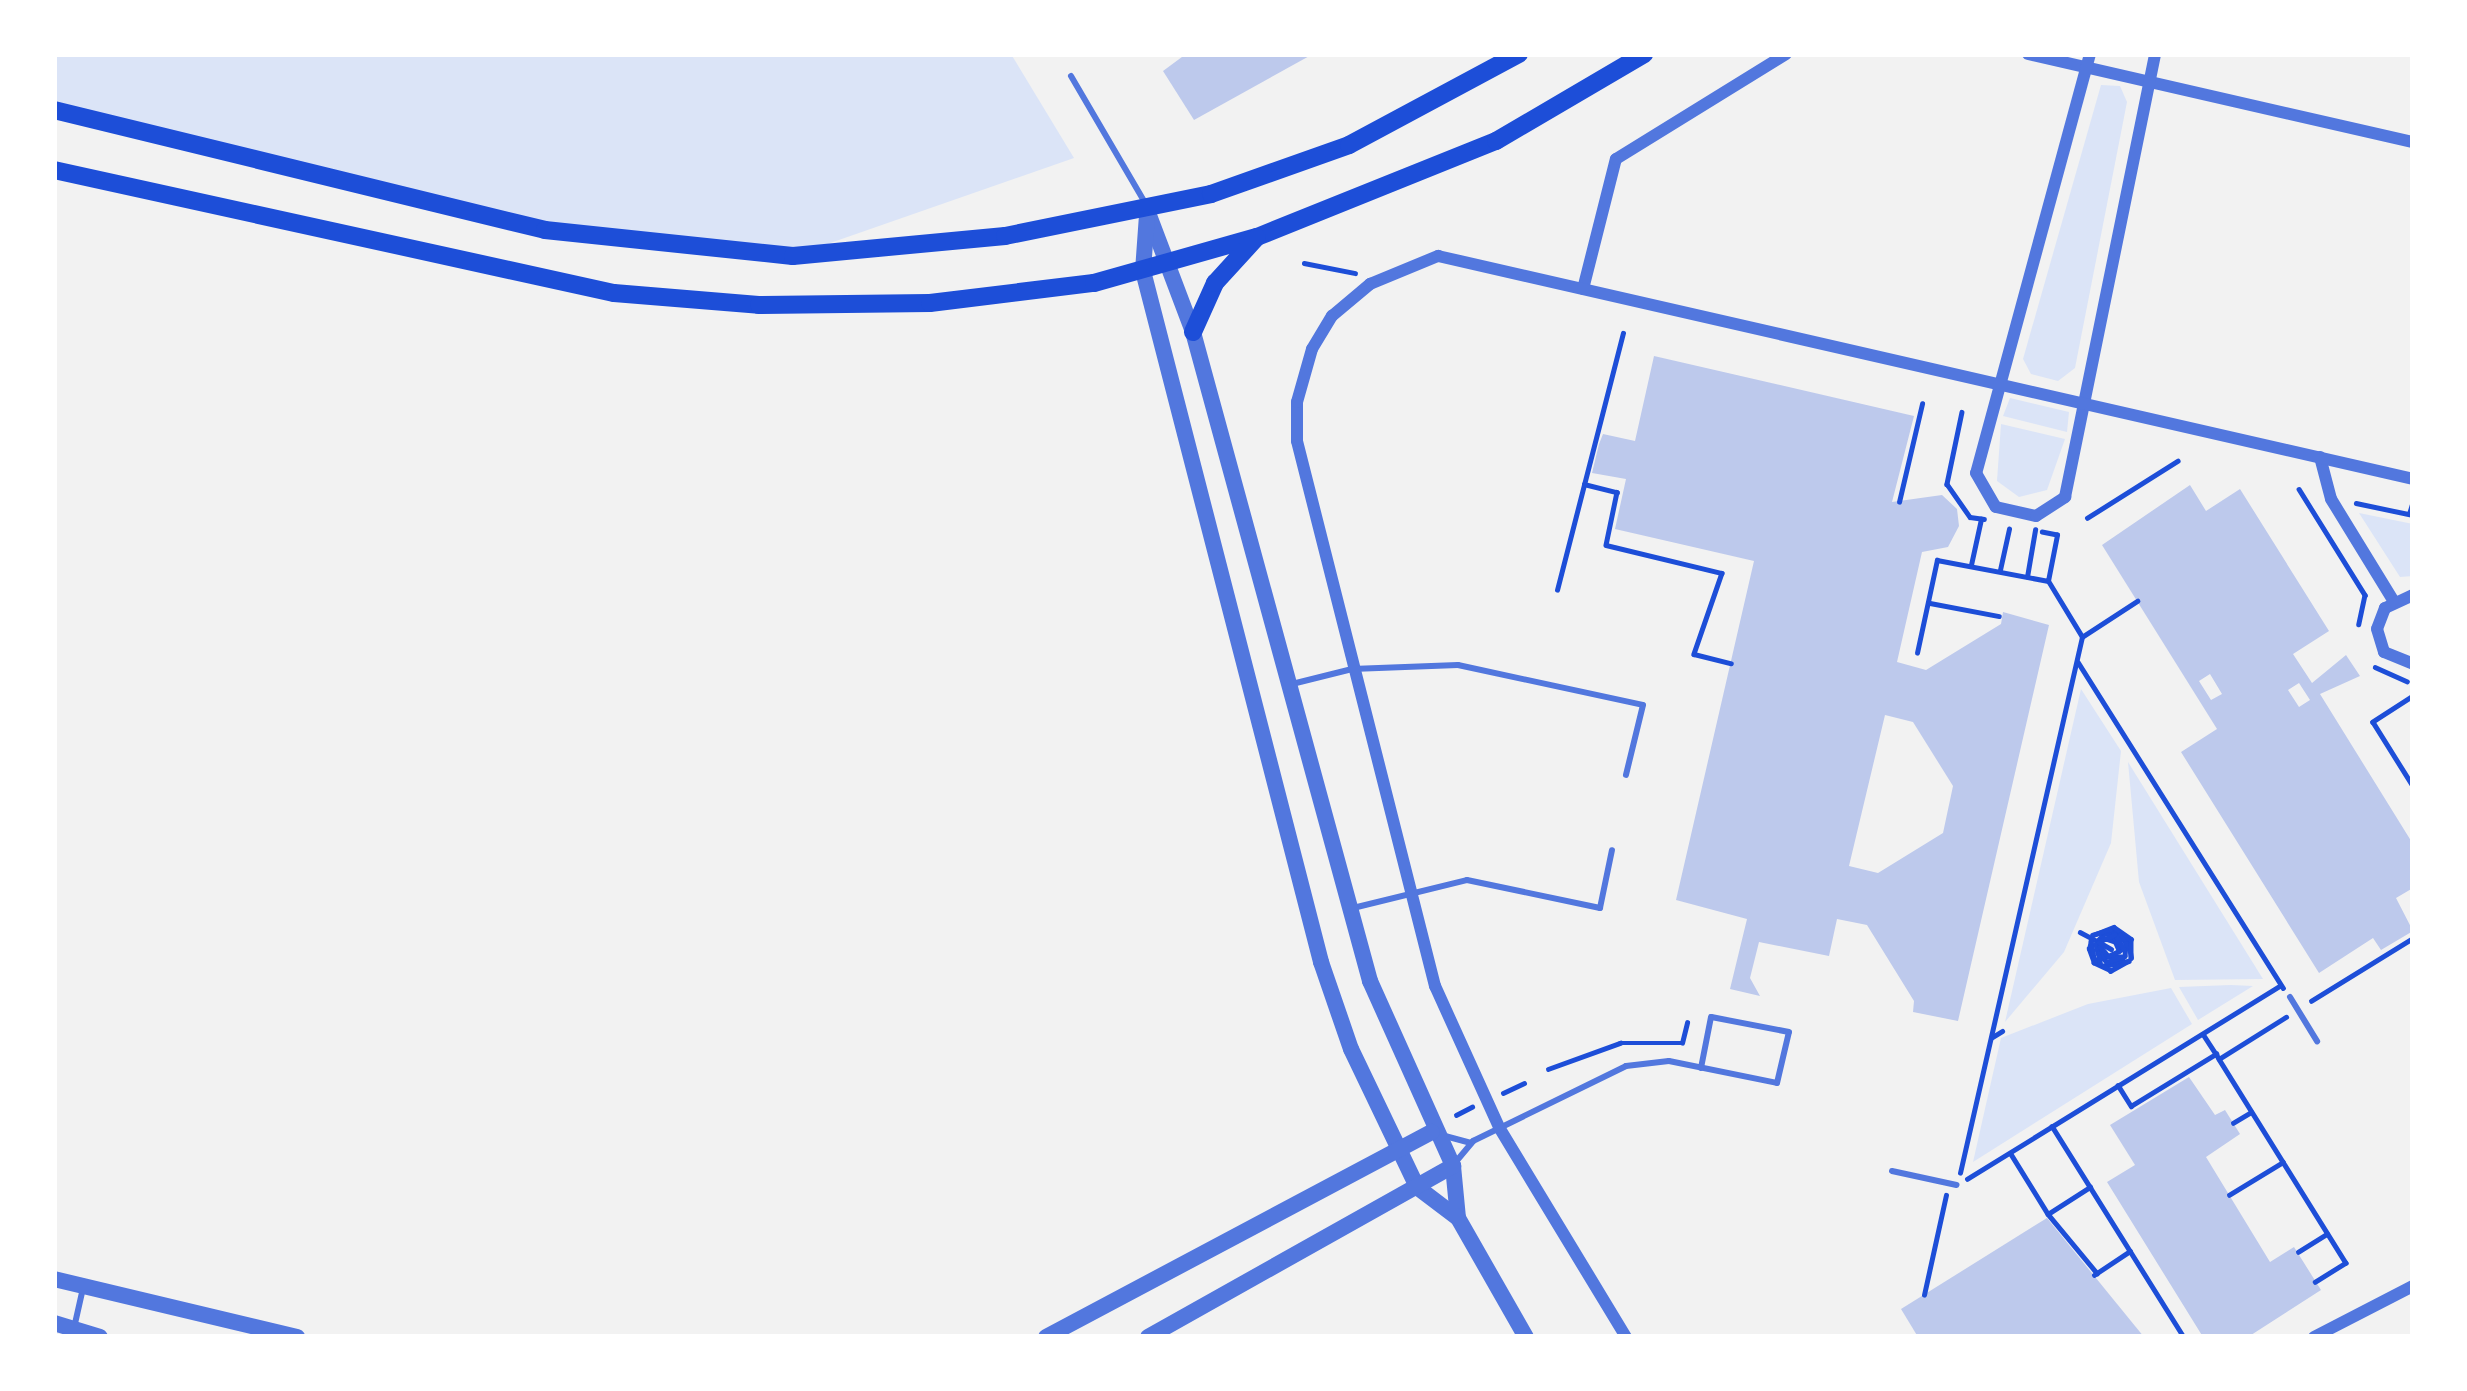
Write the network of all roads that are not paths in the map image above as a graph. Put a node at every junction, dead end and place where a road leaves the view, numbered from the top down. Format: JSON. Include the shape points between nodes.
{"nodes":[{"id":1,"x":1519,"y":54,"type":"edge"},
{"id":2,"x":1644,"y":54,"type":"edge"},
{"id":3,"x":1786,"y":54,"type":"edge"},
{"id":4,"x":2028,"y":54,"type":"edge"},
{"id":5,"x":2155,"y":54,"type":"edge"},
{"id":6,"x":2088,"y":60,"type":"edge"},
{"id":7,"x":1071,"y":76,"type":"dead end"},
{"id":8,"x":2150,"y":82,"type":"junction"},
{"id":9,"x":54,"y":110,"type":"edge"},
{"id":10,"x":2413,"y":142,"type":"edge"},
{"id":11,"x":54,"y":170,"type":"edge"},
{"id":12,"x":1148,"y":210,"type":"junction"},
{"id":13,"x":1257,"y":237,"type":"junction"},
{"id":14,"x":1172,"y":262,"type":"junction"},
{"id":15,"x":1143,"y":271,"type":"junction"},
{"id":16,"x":1583,"y":289,"type":"junction"},
{"id":17,"x":1193,"y":332,"type":"junction"},
{"id":18,"x":2001,"y":382,"type":"junction"},
{"id":19,"x":2083,"y":401,"type":"junction"},
{"id":20,"x":2320,"y":458,"type":"junction"},
{"id":21,"x":2413,"y":479,"type":"edge"},
{"id":22,"x":2413,"y":595,"type":"edge"},
{"id":23,"x":2393,"y":600,"type":"junction"},
{"id":24,"x":2413,"y":664,"type":"edge"},
{"id":25,"x":1352,"y":669,"type":"junction"},
{"id":26,"x":1292,"y":684,"type":"junction"},
{"id":27,"x":1626,"y":776,"type":"dead end"},
{"id":28,"x":1612,"y":850,"type":"dead end"},
{"id":29,"x":1409,"y":892,"type":"junction"},
{"id":30,"x":1349,"y":909,"type":"junction"},
{"id":31,"x":2290,"y":998,"type":"road end"},
{"id":32,"x":2318,"y":1041,"type":"dead end"},
{"id":33,"x":1701,"y":1068,"type":"junction"},
{"id":34,"x":1499,"y":1127,"type":"junction"},
{"id":35,"x":1432,"y":1132,"type":"junction"},
{"id":36,"x":1471,"y":1143,"type":"junction"},
{"id":37,"x":1397,"y":1150,"type":"junction"},
{"id":38,"x":1453,"y":1166,"type":"junction"},
{"id":39,"x":1892,"y":1171,"type":"dead end"},
{"id":40,"x":1953,"y":1184,"type":"road end"},
{"id":41,"x":1417,"y":1187,"type":"junction"},
{"id":42,"x":1458,"y":1218,"type":"junction"},
{"id":43,"x":54,"y":1279,"type":"edge"},
{"id":44,"x":84,"y":1286,"type":"junction"},
{"id":45,"x":2413,"y":1286,"type":"edge"},
{"id":46,"x":54,"y":1323,"type":"edge"},
{"id":47,"x":73,"y":1333,"type":"edge"},
{"id":48,"x":100,"y":1337,"type":"edge"},
{"id":49,"x":297,"y":1337,"type":"edge"},
{"id":50,"x":1046,"y":1337,"type":"edge"},
{"id":51,"x":1148,"y":1337,"type":"edge"},
{"id":52,"x":1526,"y":1337,"type":"edge"},
{"id":53,"x":1626,"y":1337,"type":"edge"},
{"id":54,"x":2314,"y":1337,"type":"edge"}],
"edges":[{"from":1,"to":12,"type":"main road","via":[[1348,145]]},
{"from":2,"to":13,"type":"main road","via":[[1496,141]]},
{"from":3,"to":16,"type":"street","via":[[1616,160]]},
{"from":4,"to":6,"type":"street"},
{"from":5,"to":8,"type":"street"},
{"from":6,"to":8,"type":"street"},
{"from":6,"to":18,"type":"street"},
{"from":7,"to":12,"type":"lane"},
{"from":8,"to":10,"type":"street"},
{"from":8,"to":19,"type":"street"},
{"from":9,"to":12,"type":"main road","via":[[545,230],[708,253],[874,253]]},
{"from":11,"to":15,"type":"main road","via":[[614,293],[690,302],[868,308],[1015,296]]},
{"from":12,"to":14,"type":"street"},
{"from":12,"to":15,"type":"street"},
{"from":13,"to":14,"type":"main road"},
{"from":13,"to":17,"type":"main road","via":[[1215,283]]},
{"from":14,"to":15,"type":"main road"},
{"from":14,"to":17,"type":"street"},
{"from":15,"to":37,"type":"street","via":[[1321,962]]},
{"from":16,"to":18,"type":"street"},
{"from":16,"to":25,"type":"street","via":[[1438,256],[1370,284],[1332,316],[1312,349],[1297,402],[1297,441]]},
{"from":17,"to":26,"type":"street"},
{"from":18,"to":19,"type":"street"},
{"from":18,"to":19,"type":"street","via":[[1976,473],[1996,507],[2036,516],[2065,496]]},
{"from":19,"to":20,"type":"street"},
{"from":20,"to":21,"type":"street"},
{"from":20,"to":23,"type":"street","via":[[2331,499]]},
{"from":22,"to":23,"type":"street"},
{"from":23,"to":24,"type":"street","via":[[2379,618],[2379,641],[2393,659]]},
{"from":25,"to":26,"type":"lane"},
{"from":25,"to":27,"type":"lane","via":[[1508,670],[1643,706]]},
{"from":25,"to":29,"type":"street"},
{"from":26,"to":30,"type":"street"},
{"from":28,"to":29,"type":"lane","via":[[1600,908],[1467,880]]},
{"from":29,"to":30,"type":"lane"},
{"from":29,"to":34,"type":"street","via":[[1435,986]]},
{"from":30,"to":35,"type":"street","via":[[1375,997]]},
{"from":31,"to":32,"type":"lane"},
{"from":33,"to":33,"type":"lane","via":[[1711,1017],[1789,1033],[1777,1083]]},
{"from":33,"to":34,"type":"lane","via":[[1626,1066]]},
{"from":34,"to":36,"type":"lane"},
{"from":34,"to":53,"type":"street"},
{"from":35,"to":36,"type":"lane"},
{"from":35,"to":37,"type":"street"},
{"from":35,"to":38,"type":"street"},
{"from":36,"to":38,"type":"lane"},
{"from":37,"to":41,"type":"street"},
{"from":37,"to":50,"type":"street"},
{"from":38,"to":41,"type":"street"},
{"from":38,"to":42,"type":"street"},
{"from":39,"to":40,"type":"lane"},
{"from":41,"to":42,"type":"street"},
{"from":41,"to":51,"type":"street"},
{"from":42,"to":52,"type":"street"},
{"from":43,"to":44,"type":"street"},
{"from":44,"to":47,"type":"lane"},
{"from":44,"to":49,"type":"street"},
{"from":45,"to":54,"type":"street"},
{"from":46,"to":47,"type":"street"},
{"from":47,"to":48,"type":"street"}]}
